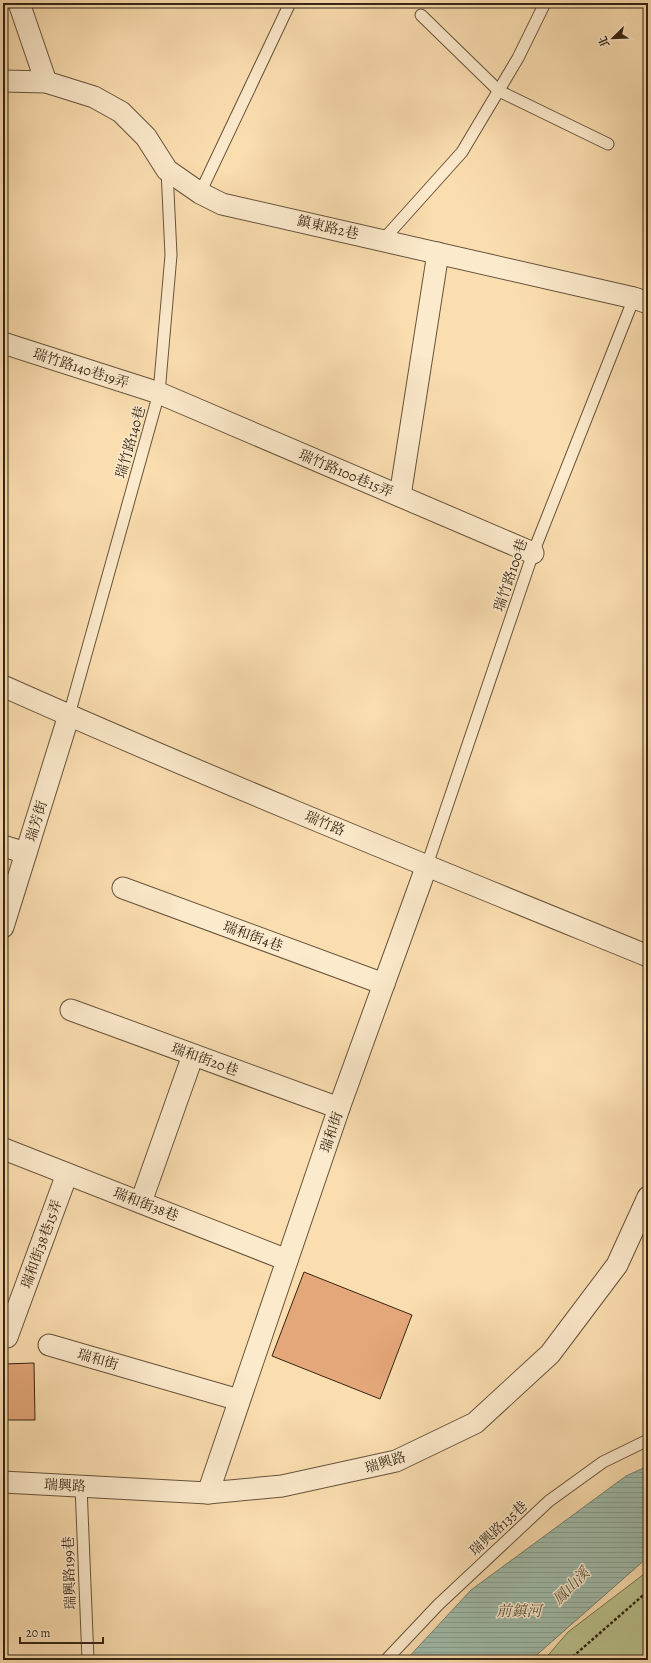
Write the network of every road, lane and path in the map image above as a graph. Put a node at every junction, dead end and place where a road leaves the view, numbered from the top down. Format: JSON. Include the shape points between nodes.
{"nodes":[{"id":1,"x":19,"y":3,"type":"edge"},
{"id":2,"x":290,"y":3,"type":"edge"},
{"id":3,"x":546,"y":3,"type":"edge"},
{"id":4,"x":421,"y":15,"type":"dead end"},
{"id":5,"x":3,"y":81,"type":"edge"},
{"id":6,"x":46,"y":82,"type":"junction"},
{"id":7,"x":498,"y":91,"type":"junction"},
{"id":8,"x":608,"y":144,"type":"dead end"},
{"id":9,"x":167,"y":170,"type":"junction"},
{"id":10,"x":200,"y":193,"type":"junction"},
{"id":11,"x":383,"y":240,"type":"junction"},
{"id":12,"x":438,"y":253,"type":"junction"},
{"id":13,"x":641,"y":301,"type":"edge"},
{"id":14,"x":3,"y":343,"type":"edge"},
{"id":15,"x":159,"y":393,"type":"junction"},
{"id":16,"x":400,"y":496,"type":"junction"},
{"id":17,"x":533,"y":553,"type":"junction"},
{"id":18,"x":3,"y":686,"type":"edge"},
{"id":19,"x":69,"y":715,"type":"junction"},
{"id":20,"x":3,"y":846,"type":"edge"},
{"id":21,"x":26,"y":853,"type":"junction"},
{"id":22,"x":427,"y":865,"type":"junction"},
{"id":23,"x":123,"y":888,"type":"dead end"},
{"id":24,"x":3,"y":927,"type":"edge"},
{"id":25,"x":648,"y":956,"type":"edge"},
{"id":26,"x":384,"y":984,"type":"junction"},
{"id":27,"x":71,"y":1010,"type":"dead end"},
{"id":28,"x":194,"y":1055,"type":"junction"},
{"id":29,"x":339,"y":1108,"type":"junction"},
{"id":30,"x":4,"y":1149,"type":"dead end"},
{"id":31,"x":67,"y":1174,"type":"junction"},
{"id":32,"x":648,"y":1197,"type":"edge"},
{"id":33,"x":141,"y":1202,"type":"junction"},
{"id":34,"x":642,"y":1228,"type":"edge"},
{"id":35,"x":287,"y":1260,"type":"junction"},
{"id":36,"x":7,"y":1337,"type":"dead end"},
{"id":37,"x":49,"y":1345,"type":"dead end"},
{"id":38,"x":239,"y":1400,"type":"junction"},
{"id":39,"x":648,"y":1440,"type":"edge"},
{"id":40,"x":3,"y":1482,"type":"edge"},
{"id":41,"x":80,"y":1486,"type":"junction"},
{"id":42,"x":208,"y":1492,"type":"junction"},
{"id":43,"x":648,"y":1591,"type":"edge"},
{"id":44,"x":88,"y":1660,"type":"edge"},
{"id":45,"x":386,"y":1660,"type":"edge"},
{"id":46,"x":569,"y":1660,"type":"edge"}],
"edges":[{"from":1,"to":6,"type":"street"},
{"from":2,"to":10,"type":"lane"},
{"from":3,"to":7,"type":"lane"},
{"from":4,"to":7,"type":"lane"},
{"from":5,"to":6,"type":"street","name":"鎮東路2巷"},
{"from":6,"to":9,"type":"street","name":"鎮東路2巷","via":[[94,97],[121,112],[146,137]]},
{"from":7,"to":8,"type":"lane"},
{"from":7,"to":11,"type":"lane","via":[[462,152]]},
{"from":9,"to":10,"type":"street","name":"鎮東路2巷"},
{"from":9,"to":15,"type":"lane","name":"瑞竹路140巷","via":[[171,255]]},
{"from":10,"to":11,"type":"street","name":"鎮東路2巷","via":[[222,204]]},
{"from":11,"to":12,"type":"street","name":"鎮東路2巷"},
{"from":12,"to":13,"type":"street","name":"鎮東路2巷"},
{"from":12,"to":16,"type":"street"},
{"from":13,"to":17,"type":"lane","name":"瑞竹路100巷"},
{"from":14,"to":15,"type":"street","name":"瑞竹路140巷19弄"},
{"from":15,"to":16,"type":"street","name":"瑞竹路100巷15弄"},
{"from":15,"to":19,"type":"lane","name":"瑞竹路140巷"},
{"from":16,"to":17,"type":"street","name":"瑞竹路100巷15弄"},
{"from":17,"to":22,"type":"lane","name":"瑞竹路100巷"},
{"from":18,"to":19,"type":"street","name":"瑞竹路"},
{"from":19,"to":21,"type":"street","name":"瑞芳街"},
{"from":19,"to":22,"type":"street","name":"瑞竹路"},
{"from":20,"to":21,"type":"street"},
{"from":21,"to":24,"type":"street","name":"瑞芳街"},
{"from":22,"to":25,"type":"street","name":"瑞竹路"},
{"from":22,"to":26,"type":"street","name":"瑞和街"},
{"from":23,"to":26,"type":"street","name":"瑞和街4巷"},
{"from":26,"to":29,"type":"street","name":"瑞和街"},
{"from":27,"to":28,"type":"street","name":"瑞和街20巷"},
{"from":28,"to":29,"type":"street","name":"瑞和街20巷"},
{"from":28,"to":33,"type":"street"},
{"from":29,"to":35,"type":"street","name":"瑞和街"},
{"from":30,"to":31,"type":"street","name":"瑞和街38巷"},
{"from":31,"to":33,"type":"street","name":"瑞和街38巷"},
{"from":31,"to":36,"type":"street","name":"瑞和街38巷15弄"},
{"from":32,"to":34,"type":"street","name":"瑞興路"},
{"from":33,"to":35,"type":"street","name":"瑞和街38巷"},
{"from":34,"to":42,"type":"street","name":"瑞興路","via":[[550,1354],[475,1423],[396,1461],[282,1486]]},
{"from":35,"to":38,"type":"street","name":"瑞和街"},
{"from":37,"to":38,"type":"street","name":"瑞和街"},
{"from":38,"to":42,"type":"street","name":"瑞和街"},
{"from":39,"to":45,"type":"lane","name":"瑞興路135巷","via":[[603,1462],[549,1501],[438,1605]]},
{"from":40,"to":41,"type":"street","name":"瑞興路"},
{"from":41,"to":42,"type":"street","name":"瑞興路"},
{"from":41,"to":44,"type":"lane","name":"瑞興路199巷"},
{"from":43,"to":46,"type":"path"}]}
